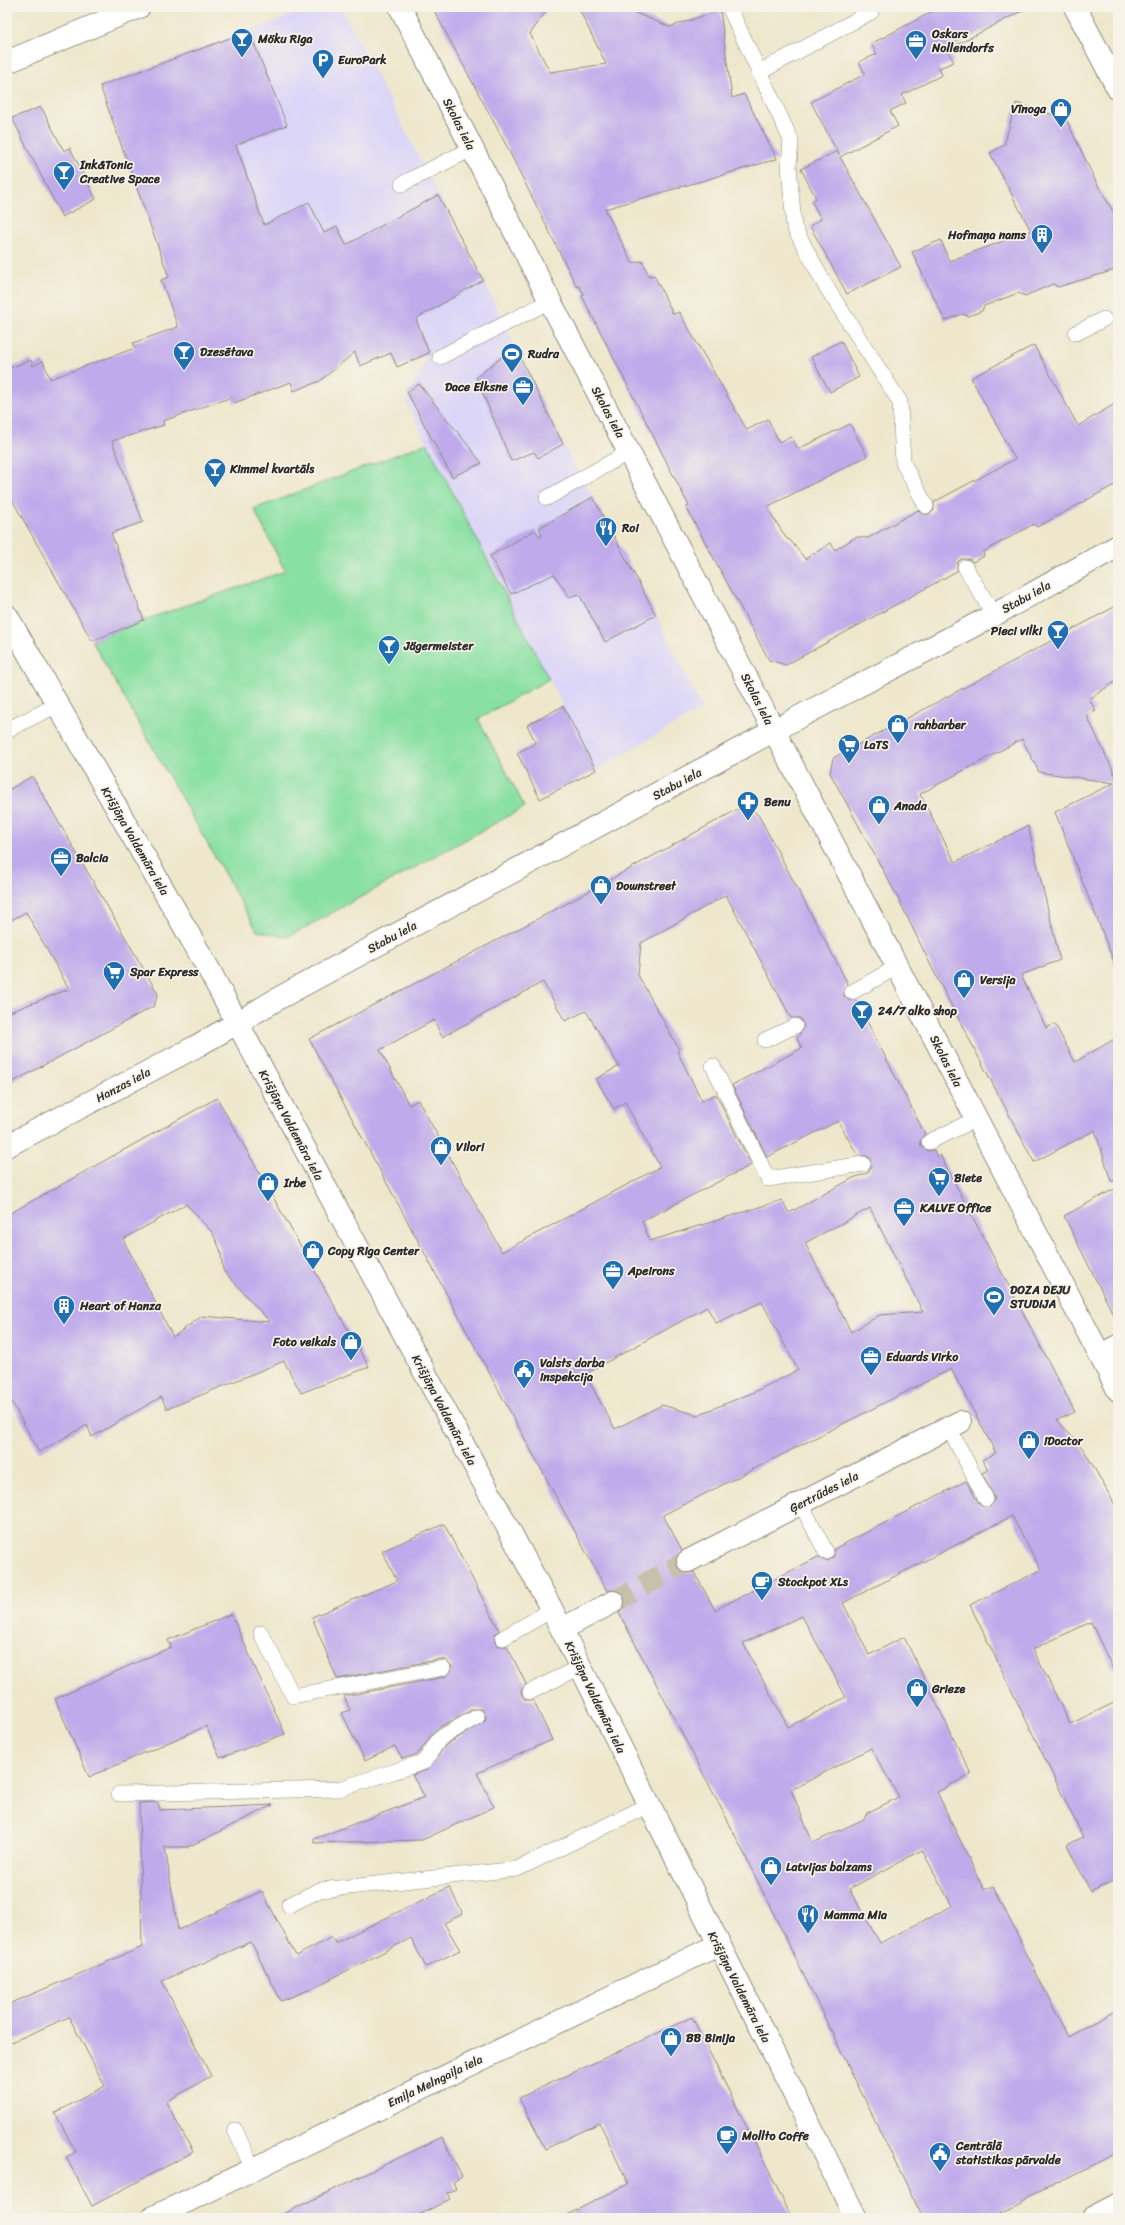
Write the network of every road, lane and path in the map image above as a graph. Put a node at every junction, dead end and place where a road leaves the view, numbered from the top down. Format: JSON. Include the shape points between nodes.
{"nodes":[{"id":1,"x":139,"y":7,"type":"edge"},
{"id":2,"x":400,"y":7,"type":"edge"},
{"id":3,"x":729,"y":7,"type":"edge"},
{"id":4,"x":871,"y":7,"type":"edge"},
{"id":5,"x":1075,"y":7,"type":"edge"},
{"id":6,"x":7,"y":62,"type":"edge"},
{"id":7,"x":760,"y":72,"type":"junction"},
{"id":8,"x":1118,"y":89,"type":"edge"},
{"id":9,"x":471,"y":149,"type":"junction"},
{"id":10,"x":402,"y":184,"type":"dead end"},
{"id":11,"x":550,"y":301,"type":"junction"},
{"id":12,"x":1104,"y":319,"type":"dead end"},
{"id":13,"x":1076,"y":333,"type":"dead end"},
{"id":14,"x":440,"y":358,"type":"dead end"},
{"id":15,"x":629,"y":452,"type":"junction"},
{"id":16,"x":547,"y":498,"type":"dead end"},
{"id":17,"x":926,"y":506,"type":"dead end"},
{"id":18,"x":1118,"y":546,"type":"edge"},
{"id":19,"x":965,"y":567,"type":"dead end"},
{"id":20,"x":994,"y":615,"type":"junction"},
{"id":21,"x":7,"y":616,"type":"edge"},
{"id":22,"x":57,"y":705,"type":"junction"},
{"id":23,"x":7,"y":730,"type":"edge"},
{"id":24,"x":774,"y":732,"type":"junction"},
{"id":25,"x":897,"y":967,"type":"junction"},
{"id":26,"x":852,"y":992,"type":"dead end"},
{"id":27,"x":237,"y":1023,"type":"junction"},
{"id":28,"x":795,"y":1026,"type":"dead end"},
{"id":29,"x":765,"y":1040,"type":"dead end"},
{"id":30,"x":713,"y":1066,"type":"dead end"},
{"id":31,"x":976,"y":1119,"type":"junction"},
{"id":32,"x":930,"y":1142,"type":"dead end"},
{"id":33,"x":7,"y":1146,"type":"edge"},
{"id":34,"x":863,"y":1164,"type":"dead end"},
{"id":35,"x":1109,"y":1350,"type":"edge"},
{"id":36,"x":1118,"y":1390,"type":"edge"},
{"id":37,"x":955,"y":1425,"type":"joint"},
{"id":38,"x":986,"y":1499,"type":"dead end"},
{"id":39,"x":801,"y":1504,"type":"junction"},
{"id":40,"x":826,"y":1552,"type":"dead end"},
{"id":41,"x":688,"y":1561,"type":"tunnel mouth"},
{"id":42,"x":613,"y":1602,"type":"tunnel mouth"},
{"id":43,"x":557,"y":1619,"type":"junction"},
{"id":44,"x":261,"y":1633,"type":"dead end"},
{"id":45,"x":503,"y":1638,"type":"dead end"},
{"id":46,"x":580,"y":1667,"type":"junction"},
{"id":47,"x":443,"y":1668,"type":"dead end"},
{"id":48,"x":530,"y":1692,"type":"dead end"},
{"id":49,"x":477,"y":1717,"type":"dead end"},
{"id":50,"x":119,"y":1794,"type":"dead end"},
{"id":51,"x":649,"y":1805,"type":"junction"},
{"id":52,"x":289,"y":1905,"type":"dead end"},
{"id":53,"x":718,"y":1945,"type":"junction"},
{"id":54,"x":235,"y":2130,"type":"dead end"},
{"id":55,"x":254,"y":2169,"type":"junction"},
{"id":56,"x":1118,"y":2205,"type":"edge"},
{"id":57,"x":152,"y":2218,"type":"edge"},
{"id":58,"x":856,"y":2218,"type":"edge"},
{"id":59,"x":1093,"y":2218,"type":"edge"}],
"edges":[{"from":1,"to":6,"type":"street"},
{"from":2,"to":9,"type":"street","name":"Skolas iela"},
{"from":3,"to":7,"type":"lane"},
{"from":4,"to":7,"type":"lane","via":[[871,12]]},
{"from":5,"to":8,"type":"street"},
{"from":7,"to":17,"type":"lane","via":[[791,140],[789,165],[794,227],[825,285],[900,402],[903,463]]},
{"from":9,"to":10,"type":"lane"},
{"from":9,"to":11,"type":"street","name":"Skolas iela"},
{"from":11,"to":14,"type":"lane"},
{"from":11,"to":15,"type":"street","name":"Skolas iela"},
{"from":12,"to":13,"type":"lane"},
{"from":15,"to":16,"type":"lane"},
{"from":15,"to":24,"type":"street","name":"Skolas iela"},
{"from":18,"to":20,"type":"street","name":"Stabu iela"},
{"from":19,"to":20,"type":"lane"},
{"from":20,"to":24,"type":"street","name":"Stabu iela"},
{"from":21,"to":22,"type":"street","name":"Krišjāņa Valdemāra iela"},
{"from":22,"to":23,"type":"lane"},
{"from":22,"to":27,"type":"street","name":"Krišjāņa Valdemāra iela"},
{"from":24,"to":25,"type":"street","name":"Skolas iela"},
{"from":24,"to":27,"type":"street","name":"Stabu iela"},
{"from":25,"to":26,"type":"lane"},
{"from":25,"to":31,"type":"street","name":"Skolas iela"},
{"from":27,"to":33,"type":"street","name":"Hanzas iela"},
{"from":27,"to":43,"type":"street","name":"Krišjāņa Valdemāra iela"},
{"from":28,"to":29,"type":"lane"},
{"from":30,"to":34,"type":"lane","via":[[768,1179]]},
{"from":31,"to":32,"type":"lane"},
{"from":31,"to":35,"type":"street","name":"Skolas iela"},
{"from":35,"to":36,"type":"street","name":"Skolas iela"},
{"from":37,"to":38,"type":"lane"},
{"from":37,"to":39,"type":"street","name":"Ģertrūdes iela"},
{"from":39,"to":40,"type":"lane"},
{"from":39,"to":41,"type":"street","name":"Ģertrūdes iela"},
{"from":42,"to":43,"type":"street"},
{"from":43,"to":45,"type":"lane"},
{"from":43,"to":46,"type":"street","name":"Krišjāņa Valdemāra iela"},
{"from":44,"to":47,"type":"lane","via":[[293,1696]]},
{"from":46,"to":48,"type":"lane"},
{"from":46,"to":51,"type":"street","name":"Krišjāņa Valdemāra iela"},
{"from":49,"to":50,"type":"lane","via":[[440,1738],[424,1762],[338,1789]]},
{"from":51,"to":52,"type":"lane","via":[[517,1869],[320,1890]]},
{"from":51,"to":53,"type":"street","name":"Krišjāņa Valdemāra iela"},
{"from":53,"to":55,"type":"street","name":"Emiļa Melngaiļa iela"},
{"from":53,"to":58,"type":"street","name":"Krišjāņa Valdemāra iela"},
{"from":54,"to":55,"type":"lane"},
{"from":55,"to":57,"type":"street","name":"Emiļa Melngaiļa iela"},
{"from":56,"to":59,"type":"street"}]}
